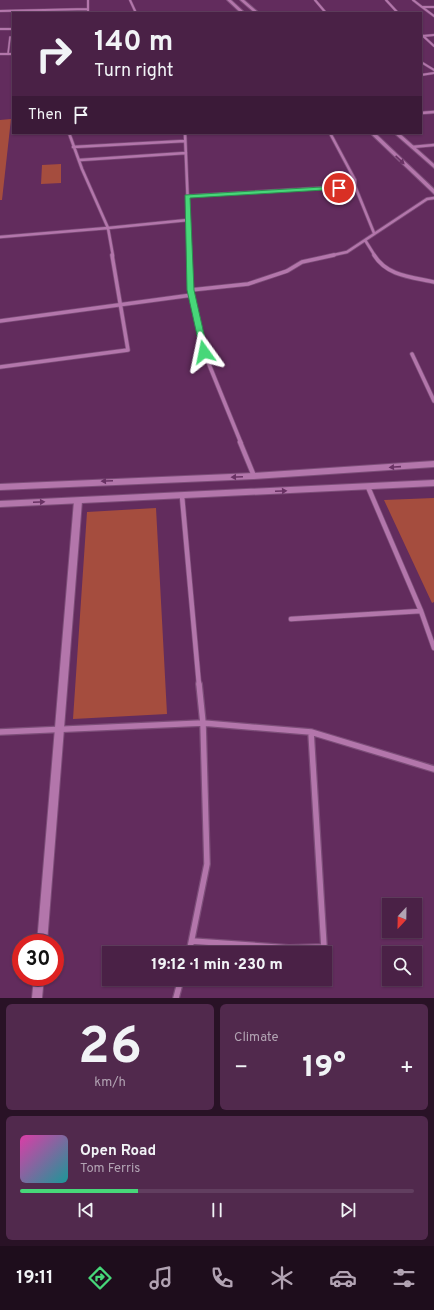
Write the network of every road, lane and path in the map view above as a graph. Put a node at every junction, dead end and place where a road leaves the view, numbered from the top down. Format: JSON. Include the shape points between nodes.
{"nodes":[{"id":1,"x":88,"y":0,"type":"edge"},
{"id":2,"x":130,"y":0,"type":"edge"},
{"id":3,"x":230,"y":0,"type":"edge"},
{"id":4,"x":242,"y":0,"type":"edge"},
{"id":5,"x":314,"y":0,"type":"edge"},
{"id":6,"x":386,"y":0,"type":"edge"},
{"id":7,"x":413,"y":0,"type":"edge"},
{"id":8,"x":422,"y":7,"type":"junction"},
{"id":9,"x":434,"y":7,"type":"edge"},
{"id":10,"x":88,"y":9,"type":"joint"},
{"id":11,"x":0,"y":12,"type":"edge"},
{"id":12,"x":136,"y":12,"type":"edge"},
{"id":13,"x":242,"y":12,"type":"edge"},
{"id":14,"x":257,"y":12,"type":"edge"},
{"id":15,"x":325,"y":12,"type":"edge"},
{"id":16,"x":397,"y":12,"type":"edge"},
{"id":17,"x":434,"y":16,"type":"edge"},
{"id":18,"x":0,"y":29,"type":"edge"},
{"id":19,"x":12,"y":29,"type":"edge"},
{"id":20,"x":422,"y":35,"type":"edge"},
{"id":21,"x":434,"y":35,"type":"edge"},
{"id":22,"x":10,"y":37,"type":"dead end"},
{"id":23,"x":434,"y":46,"type":"edge"},
{"id":24,"x":0,"y":54,"type":"edge"},
{"id":25,"x":8,"y":54,"type":"junction"},
{"id":26,"x":12,"y":54,"type":"edge"},
{"id":27,"x":422,"y":63,"type":"edge"},
{"id":28,"x":434,"y":71,"type":"edge"},
{"id":29,"x":422,"y":75,"type":"edge"},
{"id":30,"x":434,"y":112,"type":"edge"},
{"id":31,"x":422,"y":113,"type":"edge"},
{"id":32,"x":69,"y":134,"type":"edge"},
{"id":33,"x":185,"y":134,"type":"edge"},
{"id":34,"x":331,"y":134,"type":"edge"},
{"id":35,"x":373,"y":134,"type":"edge"},
{"id":36,"x":397,"y":134,"type":"edge"},
{"id":37,"x":185,"y":141,"type":"junction"},
{"id":38,"x":434,"y":145,"type":"edge"},
{"id":39,"x":74,"y":147,"type":"junction"},
{"id":40,"x":412,"y":147,"type":"junction"},
{"id":41,"x":186,"y":153,"type":"junction"},
{"id":42,"x":80,"y":160,"type":"junction"},
{"id":43,"x":434,"y":166,"type":"edge"},
{"id":44,"x":355,"y":186,"type":"junction"},
{"id":45,"x":434,"y":192,"type":"edge"},
{"id":46,"x":187,"y":196,"type":"junction"},
{"id":47,"x":434,"y":198,"type":"edge"},
{"id":48,"x":188,"y":220,"type":"junction"},
{"id":49,"x":108,"y":228,"type":"junction"},
{"id":50,"x":374,"y":233,"type":"junction"},
{"id":51,"x":0,"y":237,"type":"edge"},
{"id":52,"x":365,"y":240,"type":"junction"},
{"id":53,"x":434,"y":282,"type":"edge"},
{"id":54,"x":191,"y":290,"type":"junction"},
{"id":55,"x":192,"y":295,"type":"junction"},
{"id":56,"x":121,"y":304,"type":"junction"},
{"id":57,"x":0,"y":321,"type":"edge"},
{"id":58,"x":412,"y":354,"type":"dead end"},
{"id":59,"x":0,"y":367,"type":"edge"},
{"id":60,"x":434,"y":401,"type":"edge"},
{"id":61,"x":434,"y":464,"type":"edge"},
{"id":62,"x":254,"y":476,"type":"junction"},
{"id":63,"x":434,"y":484,"type":"edge"},
{"id":64,"x":0,"y":487,"type":"edge"},
{"id":65,"x":368,"y":487,"type":"junction"},
{"id":66,"x":182,"y":496,"type":"junction"},
{"id":67,"x":78,"y":501,"type":"junction"},
{"id":68,"x":0,"y":504,"type":"edge"},
{"id":69,"x":421,"y":611,"type":"junction"},
{"id":70,"x":291,"y":619,"type":"dead end"},
{"id":71,"x":434,"y":648,"type":"edge"},
{"id":72,"x":202,"y":724,"type":"junction"},
{"id":73,"x":60,"y":729,"type":"junction"},
{"id":74,"x":0,"y":732,"type":"edge"},
{"id":75,"x":311,"y":732,"type":"junction"},
{"id":76,"x":434,"y":769,"type":"edge"},
{"id":77,"x":43,"y":934,"type":"edge"},
{"id":78,"x":192,"y":940,"type":"junction"},
{"id":79,"x":191,"y":946,"type":"edge"},
{"id":80,"x":38,"y":986,"type":"edge"},
{"id":81,"x":179,"y":986,"type":"edge"},
{"id":82,"x":37,"y":998,"type":"edge"},
{"id":83,"x":176,"y":998,"type":"edge"}],
"edges":[{"from":1,"to":10,"type":"street"},
{"from":2,"to":12,"type":"street"},
{"from":3,"to":13,"type":"main road"},
{"from":4,"to":14,"type":"main road"},
{"from":5,"to":15,"type":"street"},
{"from":6,"to":16,"type":"street"},
{"from":7,"to":8,"type":"street"},
{"from":8,"to":9,"type":"street"},
{"from":8,"to":17,"type":"street"},
{"from":10,"to":11,"type":"street"},
{"from":18,"to":19,"type":"street"},
{"from":20,"to":21,"type":"street"},
{"from":20,"to":23,"type":"street"},
{"from":22,"to":25,"type":"lane"},
{"from":24,"to":25,"type":"street"},
{"from":25,"to":26,"type":"street"},
{"from":27,"to":28,"type":"street"},
{"from":28,"to":29,"type":"street"},
{"from":30,"to":31,"type":"street"},
{"from":32,"to":39,"type":"street"},
{"from":33,"to":37,"type":"street"},
{"from":34,"to":44,"type":"street","via":[[355,180]]},
{"from":35,"to":45,"type":"main road","one_way":true},
{"from":36,"to":40,"type":"main road"},
{"from":37,"to":39,"type":"street"},
{"from":37,"to":41,"type":"street"},
{"from":38,"to":40,"type":"street"},
{"from":39,"to":42,"type":"street"},
{"from":40,"to":43,"type":"main road"},
{"from":41,"to":42,"type":"street"},
{"from":41,"to":46,"type":"street"},
{"from":42,"to":49,"type":"street"},
{"from":44,"to":46,"type":"street"},
{"from":44,"to":50,"type":"street"},
{"from":46,"to":48,"type":"street"},
{"from":47,"to":50,"type":"street","via":[[427,199]]},
{"from":48,"to":49,"type":"street"},
{"from":48,"to":54,"type":"street"},
{"from":49,"to":51,"type":"street"},
{"from":49,"to":56,"type":"street"},
{"from":50,"to":52,"type":"street"},
{"from":52,"to":53,"type":"street","via":[[378,263],[395,274]]},
{"from":52,"to":54,"type":"street","via":[[347,252],[302,262],[287,271],[248,284]]},
{"from":54,"to":55,"type":"street"},
{"from":55,"to":56,"type":"street"},
{"from":55,"to":62,"type":"street","via":[[204,352]]},
{"from":56,"to":57,"type":"street"},
{"from":56,"to":59,"type":"street","via":[[128,350]]},
{"from":58,"to":60,"type":"street"},
{"from":61,"to":62,"type":"main road","one_way":true},
{"from":62,"to":64,"type":"main road","one_way":true},
{"from":63,"to":65,"type":"main road"},
{"from":66,"to":65,"type":"main road","one_way":true},
{"from":65,"to":69,"type":"street"},
{"from":66,"to":67,"type":"main road"},
{"from":66,"to":72,"type":"street"},
{"from":68,"to":67,"type":"main road","one_way":true},
{"from":67,"to":73,"type":"street"},
{"from":69,"to":70,"type":"street"},
{"from":69,"to":71,"type":"street"},
{"from":72,"to":73,"type":"street"},
{"from":72,"to":75,"type":"street"},
{"from":72,"to":78,"type":"street","via":[[207,864]]},
{"from":73,"to":74,"type":"street"},
{"from":73,"to":77,"type":"street"},
{"from":75,"to":76,"type":"street"},
{"from":75,"to":78,"type":"street","via":[[324,947],[289,948]]},
{"from":78,"to":79,"type":"street"},
{"from":80,"to":82,"type":"street"},
{"from":81,"to":83,"type":"street"}]}
